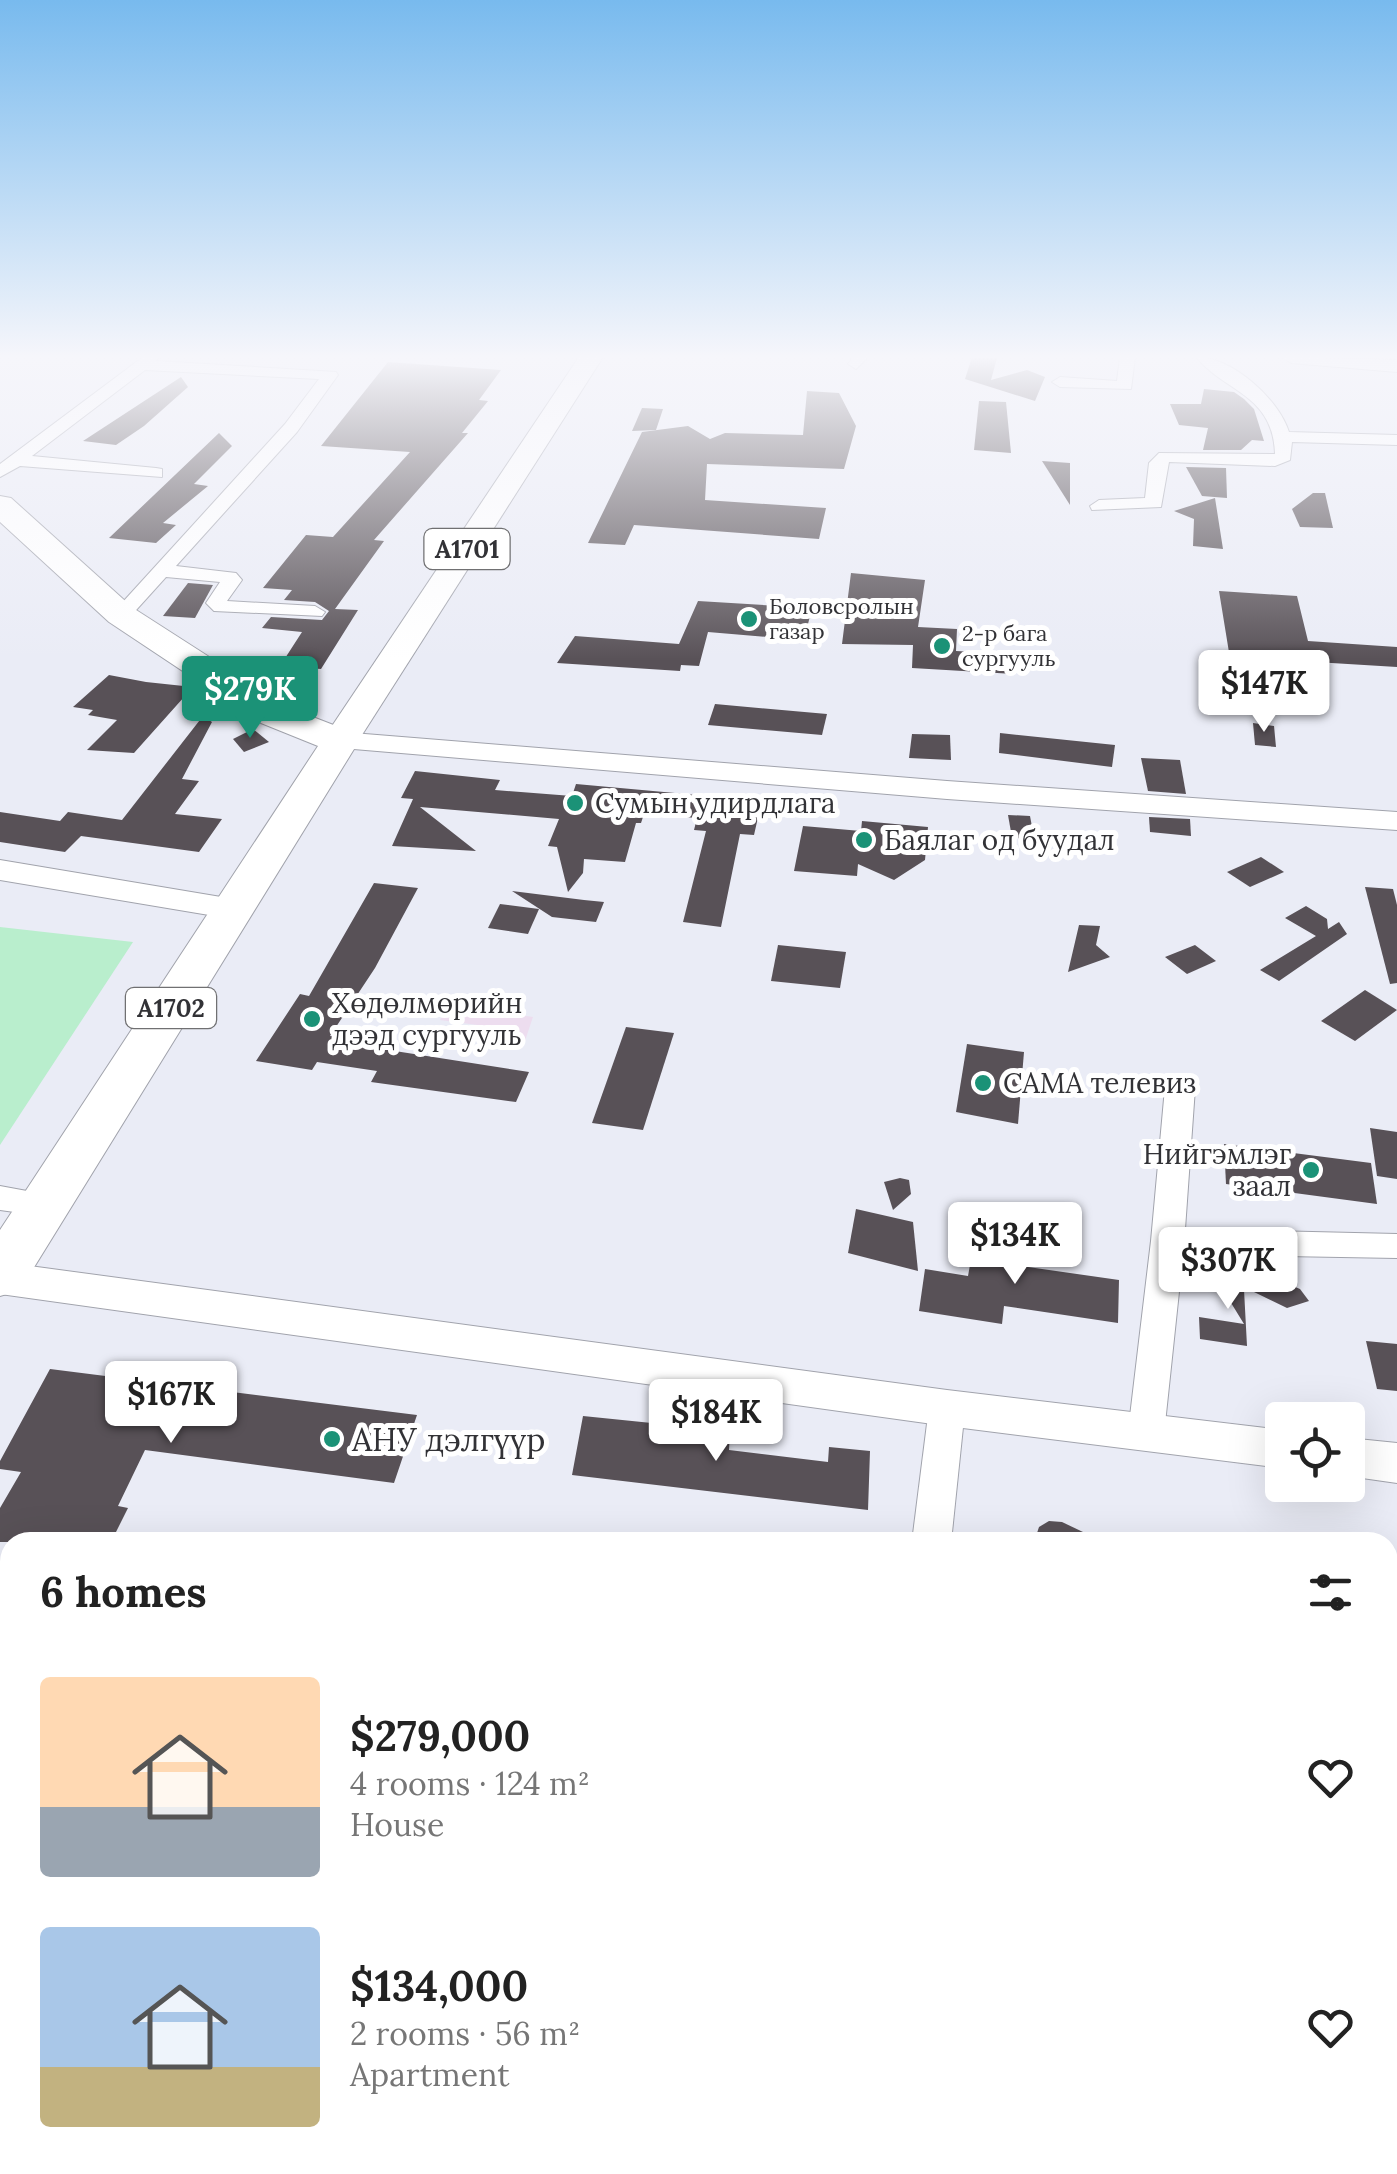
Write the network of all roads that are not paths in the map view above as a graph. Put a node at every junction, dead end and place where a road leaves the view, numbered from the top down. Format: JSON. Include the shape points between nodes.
{"nodes":[{"id":1,"x":263,"y":458,"type":"edge"},
{"id":2,"x":523,"y":458,"type":"edge"},
{"id":3,"x":1163,"y":458,"type":"edge"},
{"id":4,"x":1205,"y":458,"type":"edge"},
{"id":5,"x":1280,"y":458,"type":"edge"},
{"id":6,"x":16,"y":460,"type":"joint"},
{"id":7,"x":0,"y":472,"type":"edge"},
{"id":8,"x":156,"y":473,"type":"dead end"},
{"id":9,"x":1099,"y":506,"type":"dead end"},
{"id":10,"x":5,"y":518,"type":"edge"},
{"id":11,"x":162,"y":570,"type":"junction"},
{"id":12,"x":314,"y":612,"type":"dead end"},
{"id":13,"x":122,"y":614,"type":"junction"},
{"id":14,"x":340,"y":740,"type":"junction"},
{"id":15,"x":1397,"y":822,"type":"edge"},
{"id":16,"x":0,"y":870,"type":"edge"},
{"id":17,"x":233,"y":908,"type":"junction"},
{"id":18,"x":1180,"y":1088,"type":"dead end"},
{"id":19,"x":22,"y":1201,"type":"edge"},
{"id":20,"x":1168,"y":1241,"type":"junction"},
{"id":21,"x":1397,"y":1246,"type":"edge"},
{"id":22,"x":0,"y":1276,"type":"edge"},
{"id":23,"x":947,"y":1408,"type":"junction"},
{"id":24,"x":1146,"y":1432,"type":"junction"},
{"id":25,"x":1265,"y":1447,"type":"edge"},
{"id":26,"x":1365,"y":1459,"type":"edge"},
{"id":27,"x":1397,"y":1463,"type":"edge"},
{"id":28,"x":932,"y":1532,"type":"edge"}],
"edges":[{"from":1,"to":11,"type":"street"},
{"from":2,"to":14,"type":"main road","number":"A1701"},
{"from":3,"to":9,"type":"street","via":[[1154,503]]},
{"from":4,"to":5,"type":"street"},
{"from":6,"to":7,"type":"street"},
{"from":6,"to":8,"type":"street"},
{"from":10,"to":13,"type":"highway"},
{"from":11,"to":12,"type":"street","via":[[229,577],[220,606]]},
{"from":11,"to":13,"type":"street"},
{"from":13,"to":14,"type":"highway","via":[[274,715]]},
{"from":14,"to":15,"type":"street"},
{"from":14,"to":17,"type":"highway","number":"A1702"},
{"from":16,"to":17,"type":"street"},
{"from":17,"to":19,"type":"highway","number":"A1702"},
{"from":18,"to":20,"type":"street"},
{"from":19,"to":22,"type":"highway","number":"A1702"},
{"from":20,"to":21,"type":"street"},
{"from":20,"to":24,"type":"street"},
{"from":22,"to":23,"type":"street"},
{"from":23,"to":24,"type":"street"},
{"from":23,"to":28,"type":"street"},
{"from":24,"to":25,"type":"street"},
{"from":26,"to":27,"type":"street"}]}
